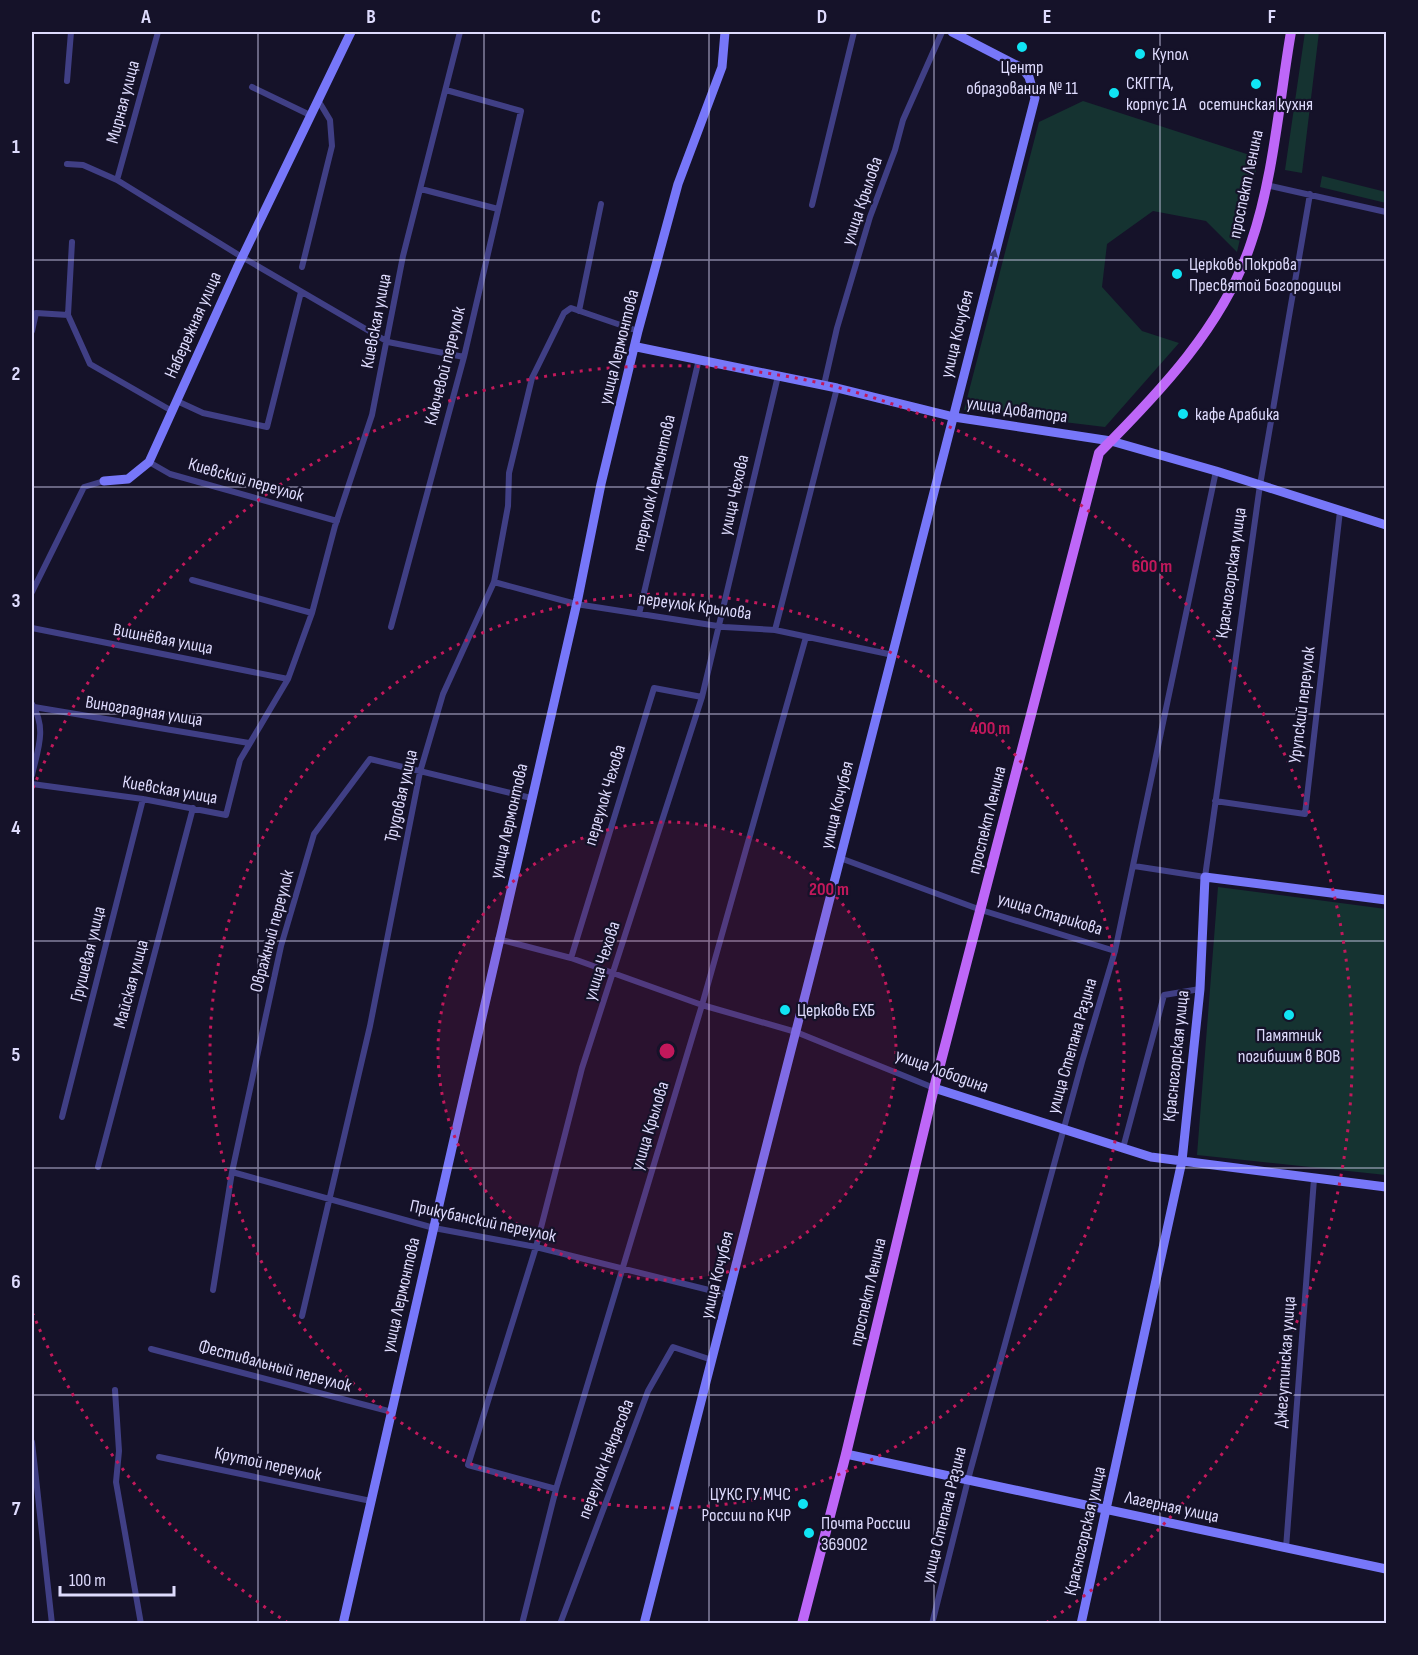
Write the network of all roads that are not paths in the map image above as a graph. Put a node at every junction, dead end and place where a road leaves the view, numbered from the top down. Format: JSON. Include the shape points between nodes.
{"nodes":[{"id":1,"x":71,"y":32,"type":"edge"},
{"id":2,"x":158,"y":32,"type":"edge"},
{"id":3,"x":351,"y":32,"type":"edge"},
{"id":4,"x":460,"y":32,"type":"edge"},
{"id":5,"x":725,"y":32,"type":"edge"},
{"id":6,"x":854,"y":32,"type":"edge"},
{"id":7,"x":942,"y":32,"type":"edge"},
{"id":8,"x":952,"y":32,"type":"edge"},
{"id":9,"x":1291,"y":32,"type":"edge"},
{"id":10,"x":67,"y":81,"type":"dead end"},
{"id":11,"x":252,"y":87,"type":"dead end"},
{"id":12,"x":446,"y":90,"type":"junction"},
{"id":13,"x":318,"y":99,"type":"junction"},
{"id":14,"x":310,"y":115,"type":"junction"},
{"id":15,"x":67,"y":164,"type":"dead end"},
{"id":16,"x":117,"y":180,"type":"junction"},
{"id":17,"x":1265,"y":185,"type":"junction"},
{"id":18,"x":421,"y":189,"type":"junction"},
{"id":19,"x":1310,"y":194,"type":"junction"},
{"id":20,"x":601,"y":204,"type":"dead end"},
{"id":21,"x":812,"y":205,"type":"dead end"},
{"id":22,"x":498,"y":209,"type":"junction"},
{"id":23,"x":1386,"y":212,"type":"edge"},
{"id":24,"x":72,"y":242,"type":"dead end"},
{"id":25,"x":242,"y":258,"type":"junction"},
{"id":26,"x":302,"y":267,"type":"dead end"},
{"id":27,"x":301,"y":292,"type":"junction"},
{"id":28,"x":579,"y":311,"type":"junction"},
{"id":29,"x":68,"y":315,"type":"junction"},
{"id":30,"x":32,"y":330,"type":"edge"},
{"id":31,"x":638,"y":331,"type":"junction"},
{"id":32,"x":388,"y":342,"type":"junction"},
{"id":33,"x":637,"y":347,"type":"junction"},
{"id":34,"x":464,"y":357,"type":"junction"},
{"id":35,"x":699,"y":359,"type":"junction"},
{"id":36,"x":778,"y":376,"type":"junction"},
{"id":37,"x":824,"y":385,"type":"junction"},
{"id":38,"x":837,"y":388,"type":"junction"},
{"id":39,"x":177,"y":401,"type":"junction"},
{"id":40,"x":172,"y":411,"type":"junction"},
{"id":41,"x":954,"y":417,"type":"junction"},
{"id":42,"x":1111,"y":441,"type":"junction"},
{"id":43,"x":149,"y":462,"type":"junction"},
{"id":44,"x":1216,"y":471,"type":"junction"},
{"id":45,"x":104,"y":481,"type":"joint"},
{"id":46,"x":1260,"y":485,"type":"junction"},
{"id":47,"x":1341,"y":511,"type":"junction"},
{"id":48,"x":337,"y":521,"type":"junction"},
{"id":49,"x":1386,"y":525,"type":"edge"},
{"id":50,"x":192,"y":580,"type":"dead end"},
{"id":51,"x":494,"y":582,"type":"junction"},
{"id":52,"x":32,"y":592,"type":"edge"},
{"id":53,"x":576,"y":604,"type":"junction"},
{"id":54,"x":312,"y":613,"type":"junction"},
{"id":55,"x":639,"y":614,"type":"junction"},
{"id":56,"x":719,"y":626,"type":"junction"},
{"id":57,"x":391,"y":627,"type":"dead end"},
{"id":58,"x":32,"y":628,"type":"edge"},
{"id":59,"x":775,"y":630,"type":"junction"},
{"id":60,"x":806,"y":637,"type":"junction"},
{"id":61,"x":893,"y":655,"type":"junction"},
{"id":62,"x":288,"y":679,"type":"junction"},
{"id":63,"x":702,"y":697,"type":"junction"},
{"id":64,"x":33,"y":706,"type":"edge"},
{"id":65,"x":249,"y":743,"type":"junction"},
{"id":66,"x":420,"y":772,"type":"junction"},
{"id":67,"x":32,"y":774,"type":"edge"},
{"id":68,"x":32,"y":784,"type":"edge"},
{"id":69,"x":531,"y":798,"type":"junction"},
{"id":70,"x":143,"y":799,"type":"junction"},
{"id":71,"x":1215,"y":801,"type":"junction"},
{"id":72,"x":193,"y":808,"type":"junction"},
{"id":73,"x":840,"y":858,"type":"junction"},
{"id":74,"x":1134,"y":866,"type":"junction"},
{"id":75,"x":1204,"y":877,"type":"junction"},
{"id":76,"x":1386,"y":900,"type":"edge"},
{"id":77,"x":981,"y":910,"type":"junction"},
{"id":78,"x":498,"y":939,"type":"junction"},
{"id":79,"x":1115,"y":951,"type":"junction"},
{"id":80,"x":571,"y":958,"type":"junction"},
{"id":81,"x":615,"y":972,"type":"junction"},
{"id":82,"x":1200,"y":989,"type":"junction"},
{"id":83,"x":702,"y":1005,"type":"junction"},
{"id":84,"x":796,"y":1032,"type":"junction"},
{"id":85,"x":934,"y":1088,"type":"junction"},
{"id":86,"x":62,"y":1117,"type":"dead end"},
{"id":87,"x":1063,"y":1130,"type":"junction"},
{"id":88,"x":1123,"y":1148,"type":"junction"},
{"id":89,"x":1182,"y":1161,"type":"junction"},
{"id":90,"x":98,"y":1167,"type":"dead end"},
{"id":91,"x":232,"y":1172,"type":"junction"},
{"id":92,"x":1314,"y":1179,"type":"junction"},
{"id":93,"x":1386,"y":1187,"type":"edge"},
{"id":94,"x":329,"y":1199,"type":"junction"},
{"id":95,"x":434,"y":1228,"type":"junction"},
{"id":96,"x":536,"y":1247,"type":"junction"},
{"id":97,"x":623,"y":1270,"type":"junction"},
{"id":98,"x":213,"y":1290,"type":"dead end"},
{"id":99,"x":729,"y":1295,"type":"junction"},
{"id":100,"x":302,"y":1316,"type":"dead end"},
{"id":101,"x":151,"y":1349,"type":"dead end"},
{"id":102,"x":712,"y":1360,"type":"junction"},
{"id":103,"x":115,"y":1390,"type":"dead end"},
{"id":104,"x":392,"y":1412,"type":"junction"},
{"id":105,"x":32,"y":1442,"type":"edge"},
{"id":106,"x":846,"y":1454,"type":"junction"},
{"id":107,"x":159,"y":1456,"type":"dead end"},
{"id":108,"x":968,"y":1479,"type":"junction"},
{"id":109,"x":556,"y":1489,"type":"junction"},
{"id":110,"x":371,"y":1501,"type":"junction"},
{"id":111,"x":1108,"y":1510,"type":"junction"},
{"id":112,"x":1286,"y":1548,"type":"junction"},
{"id":113,"x":1386,"y":1569,"type":"edge"},
{"id":114,"x":52,"y":1623,"type":"edge"},
{"id":115,"x":141,"y":1623,"type":"edge"},
{"id":116,"x":343,"y":1623,"type":"edge"},
{"id":117,"x":522,"y":1623,"type":"edge"},
{"id":118,"x":560,"y":1623,"type":"edge"},
{"id":119,"x":644,"y":1623,"type":"edge"},
{"id":120,"x":802,"y":1623,"type":"edge"},
{"id":121,"x":932,"y":1623,"type":"edge"},
{"id":122,"x":1081,"y":1623,"type":"edge"}],
"edges":[{"from":1,"to":10,"type":"street"},
{"from":2,"to":16,"type":"street","name":"Мирная улица"},
{"from":3,"to":13,"type":"street","name":"Набережная улица"},
{"from":4,"to":12,"type":"street","name":"Киевская улица"},
{"from":5,"to":31,"type":"street","name":"улица Лермонтова","via":[[722,67],[678,184]]},
{"from":6,"to":21,"type":"street"},
{"from":7,"to":37,"type":"street","name":"улица Крылова","via":[[903,120],[870,217]]},
{"from":41,"to":8,"type":"street","name":"улица Кочубея","one_way":true,"via":[[1035,98],[1022,68]]},
{"from":9,"to":17,"type":"main road","name":"проспект Ленина"},
{"from":11,"to":14,"type":"street"},
{"from":12,"to":18,"type":"street","name":"Киевская улица"},
{"from":12,"to":22,"type":"street","name":"Ключевой переулок","via":[[521,111]]},
{"from":13,"to":14,"type":"street","name":"Набережная улица"},
{"from":13,"to":26,"type":"street","via":[[330,120],[332,146]]},
{"from":14,"to":25,"type":"street","name":"Набережная улица"},
{"from":15,"to":16,"type":"street","via":[[83,165]]},
{"from":16,"to":25,"type":"street"},
{"from":17,"to":19,"type":"street"},
{"from":17,"to":42,"type":"main road","name":"проспект Ленина","via":[[1251,245],[1216,313],[1154,396]]},
{"from":18,"to":22,"type":"street"},
{"from":18,"to":32,"type":"street","name":"Киевская улица","via":[[403,256]]},
{"from":19,"to":23,"type":"street"},
{"from":19,"to":46,"type":"street"},
{"from":20,"to":28,"type":"street"},
{"from":22,"to":34,"type":"street","name":"Ключевой переулок"},
{"from":24,"to":29,"type":"street"},
{"from":25,"to":27,"type":"street"},
{"from":25,"to":39,"type":"street","name":"Набережная улица"},
{"from":27,"to":32,"type":"street"},
{"from":27,"to":39,"type":"street","via":[[267,427],[204,413]]},
{"from":28,"to":31,"type":"street"},
{"from":28,"to":51,"type":"street","name":"Трудовая улица","via":[[570,308],[564,313],[532,378],[509,473],[508,506]]},
{"from":29,"to":30,"type":"street","via":[[36,313]]},
{"from":29,"to":40,"type":"street","via":[[90,364]]},
{"from":31,"to":33,"type":"street","name":"улица Лермонтова"},
{"from":32,"to":34,"type":"street"},
{"from":32,"to":48,"type":"street","name":"Киевская улица","via":[[372,416]]},
{"from":33,"to":35,"type":"street","name":"улица Доватора"},
{"from":33,"to":53,"type":"street","name":"улица Лермонтова","via":[[601,484]]},
{"from":34,"to":57,"type":"street","name":"Ключевой переулок"},
{"from":35,"to":36,"type":"street","name":"улица Доватора"},
{"from":35,"to":55,"type":"street","name":"переулок Лермонтова"},
{"from":36,"to":37,"type":"street","name":"улица Доватора"},
{"from":36,"to":56,"type":"street","name":"улица Чехова"},
{"from":37,"to":38,"type":"street","name":"улица Доватора"},
{"from":38,"to":41,"type":"street","name":"улица Доватора"},
{"from":38,"to":59,"type":"street"},
{"from":39,"to":40,"type":"street","name":"Набережная улица"},
{"from":40,"to":43,"type":"street","name":"Набережная улица"},
{"from":41,"to":42,"type":"street","name":"улица Доватора"},
{"from":41,"to":61,"type":"street","name":"улица Кочубея"},
{"from":42,"to":44,"type":"street","name":"улица Доватора"},
{"from":42,"to":77,"type":"main road","name":"проспект Ленина","via":[[1099,453],[1092,476]]},
{"from":43,"to":45,"type":"street","name":"Набережная улица","via":[[128,479]]},
{"from":43,"to":48,"type":"street","name":"Киевский переулок","via":[[170,474]]},
{"from":44,"to":46,"type":"street","name":"улица Доватора"},
{"from":44,"to":74,"type":"street","name":"улица Степана Разина"},
{"from":45,"to":52,"type":"street","name":"Набережная улица","via":[[84,487]]},
{"from":46,"to":47,"type":"street","name":"улица Доватора"},
{"from":46,"to":71,"type":"street","name":"Красногорская улица"},
{"from":47,"to":49,"type":"street","name":"улица Доватора"},
{"from":47,"to":71,"type":"street","name":"Урупский переулок","via":[[1305,814]]},
{"from":48,"to":54,"type":"street","name":"Киевская улица"},
{"from":50,"to":54,"type":"street"},
{"from":51,"to":53,"type":"street","name":"переулок Крылова"},
{"from":51,"to":66,"type":"street","name":"Трудовая улица","via":[[443,694]]},
{"from":53,"to":55,"type":"street","name":"переулок Крылова"},
{"from":53,"to":69,"type":"street","name":"улица Лермонтова"},
{"from":54,"to":62,"type":"street","name":"Киевская улица"},
{"from":55,"to":56,"type":"street","name":"переулок Крылова"},
{"from":56,"to":59,"type":"street","name":"переулок Крылова"},
{"from":56,"to":63,"type":"street","name":"улица Чехова"},
{"from":58,"to":62,"type":"street","name":"Вишнёвая улица"},
{"from":59,"to":60,"type":"street","name":"переулок Крылова"},
{"from":60,"to":61,"type":"street","name":"переулок Крылова"},
{"from":60,"to":83,"type":"street","name":"улица Крылова"},
{"from":61,"to":73,"type":"street","name":"улица Кочубея"},
{"from":62,"to":65,"type":"street","name":"Киевская улица"},
{"from":63,"to":80,"type":"street","name":"переулок Чехова","via":[[654,688]]},
{"from":63,"to":81,"type":"street","name":"улица Чехова"},
{"from":64,"to":65,"type":"street","name":"Виноградная улица"},
{"from":64,"to":67,"type":"street","via":[[42,732]]},
{"from":65,"to":72,"type":"street","name":"Киевская улица","via":[[240,760],[226,815]]},
{"from":66,"to":69,"type":"street","name":"Овражный переулок"},
{"from":66,"to":91,"type":"street","name":"Овражный переулок","via":[[370,759],[314,834],[281,946]]},
{"from":66,"to":94,"type":"street","name":"Трудовая улица","via":[[369,1026]]},
{"from":68,"to":70,"type":"street","name":"Киевская улица"},
{"from":69,"to":78,"type":"street","name":"улица Лермонтова"},
{"from":70,"to":72,"type":"street","name":"Киевская улица"},
{"from":70,"to":86,"type":"street","name":"Грушевая улица"},
{"from":71,"to":75,"type":"street","name":"Красногорская улица"},
{"from":72,"to":90,"type":"street","name":"Майская улица"},
{"from":73,"to":77,"type":"street","name":"улица Старикова"},
{"from":73,"to":84,"type":"street","name":"улица Кочубея"},
{"from":74,"to":75,"type":"street"},
{"from":74,"to":79,"type":"street","name":"улица Степана Разина"},
{"from":75,"to":76,"type":"street"},
{"from":75,"to":82,"type":"street","name":"Красногорская улица"},
{"from":77,"to":79,"type":"street","name":"улица Старикова"},
{"from":77,"to":85,"type":"main road","name":"проспект Ленина"},
{"from":78,"to":80,"type":"street","name":"улица Лободина"},
{"from":78,"to":95,"type":"street","name":"улица Лермонтова"},
{"from":79,"to":87,"type":"street","name":"улица Степана Разина"},
{"from":80,"to":81,"type":"street","name":"улица Лободина"},
{"from":81,"to":83,"type":"street","name":"улица Лободина"},
{"from":81,"to":96,"type":"street","name":"улица Чехова","via":[[582,1068]]},
{"from":82,"to":88,"type":"street","via":[[1164,995]]},
{"from":82,"to":89,"type":"street","name":"Красногорская улица"},
{"from":83,"to":84,"type":"street","name":"улица Лободина"},
{"from":83,"to":97,"type":"street","name":"улица Крылова"},
{"from":84,"to":85,"type":"street","name":"улица Лободина"},
{"from":84,"to":99,"type":"street","name":"улица Кочубея"},
{"from":85,"to":87,"type":"street","name":"улица Лободина"},
{"from":85,"to":106,"type":"main road","name":"проспект Ленина"},
{"from":87,"to":88,"type":"street","name":"улица Лободина"},
{"from":87,"to":108,"type":"street","name":"улица Степана Разина"},
{"from":88,"to":89,"type":"street","name":"улица Лободина"},
{"from":89,"to":92,"type":"street","name":"улица Лободина"},
{"from":89,"to":111,"type":"street","name":"Красногорская улица"},
{"from":91,"to":94,"type":"street","name":"Прикубанский переулок"},
{"from":91,"to":98,"type":"street","name":"Овражный переулок"},
{"from":92,"to":93,"type":"street","name":"улица Лободина"},
{"from":92,"to":112,"type":"street","name":"Джегутинская улица"},
{"from":94,"to":95,"type":"street","name":"Прикубанский переулок"},
{"from":94,"to":100,"type":"street","name":"Трудовая улица"},
{"from":95,"to":96,"type":"street","name":"Прикубанский переулок"},
{"from":95,"to":104,"type":"street","name":"улица Лермонтова"},
{"from":96,"to":97,"type":"street","name":"Прикубанский переулок"},
{"from":96,"to":109,"type":"street","name":"улица Чехова","via":[[468,1465]]},
{"from":97,"to":99,"type":"street","name":"Прикубанский переулок"},
{"from":97,"to":109,"type":"street","name":"улица Крылова"},
{"from":99,"to":102,"type":"street","name":"улица Кочубея"},
{"from":101,"to":104,"type":"street","name":"Фестивальный переулок"},
{"from":102,"to":118,"type":"street","name":"переулок Некрасова","via":[[673,1347],[653,1382]]},
{"from":102,"to":119,"type":"street","name":"улица Кочубея"},
{"from":103,"to":115,"type":"street","via":[[119,1451],[116,1482]]},
{"from":104,"to":110,"type":"street","name":"улица Лермонтова"},
{"from":105,"to":114,"type":"street"},
{"from":106,"to":108,"type":"street","name":"Лагерная улица"},
{"from":106,"to":120,"type":"main road","name":"проспект Ленина"},
{"from":107,"to":110,"type":"street","name":"Крутой переулок"},
{"from":108,"to":111,"type":"street","name":"Лагерная улица"},
{"from":108,"to":121,"type":"street","name":"улица Степана Разина"},
{"from":109,"to":117,"type":"street","name":"улица Крылова"},
{"from":110,"to":116,"type":"street","name":"улица Лермонтова"},
{"from":111,"to":112,"type":"street","name":"Лагерная улица"},
{"from":111,"to":122,"type":"street","name":"Красногорская улица"},
{"from":112,"to":113,"type":"street","name":"Лагерная улица"}]}
